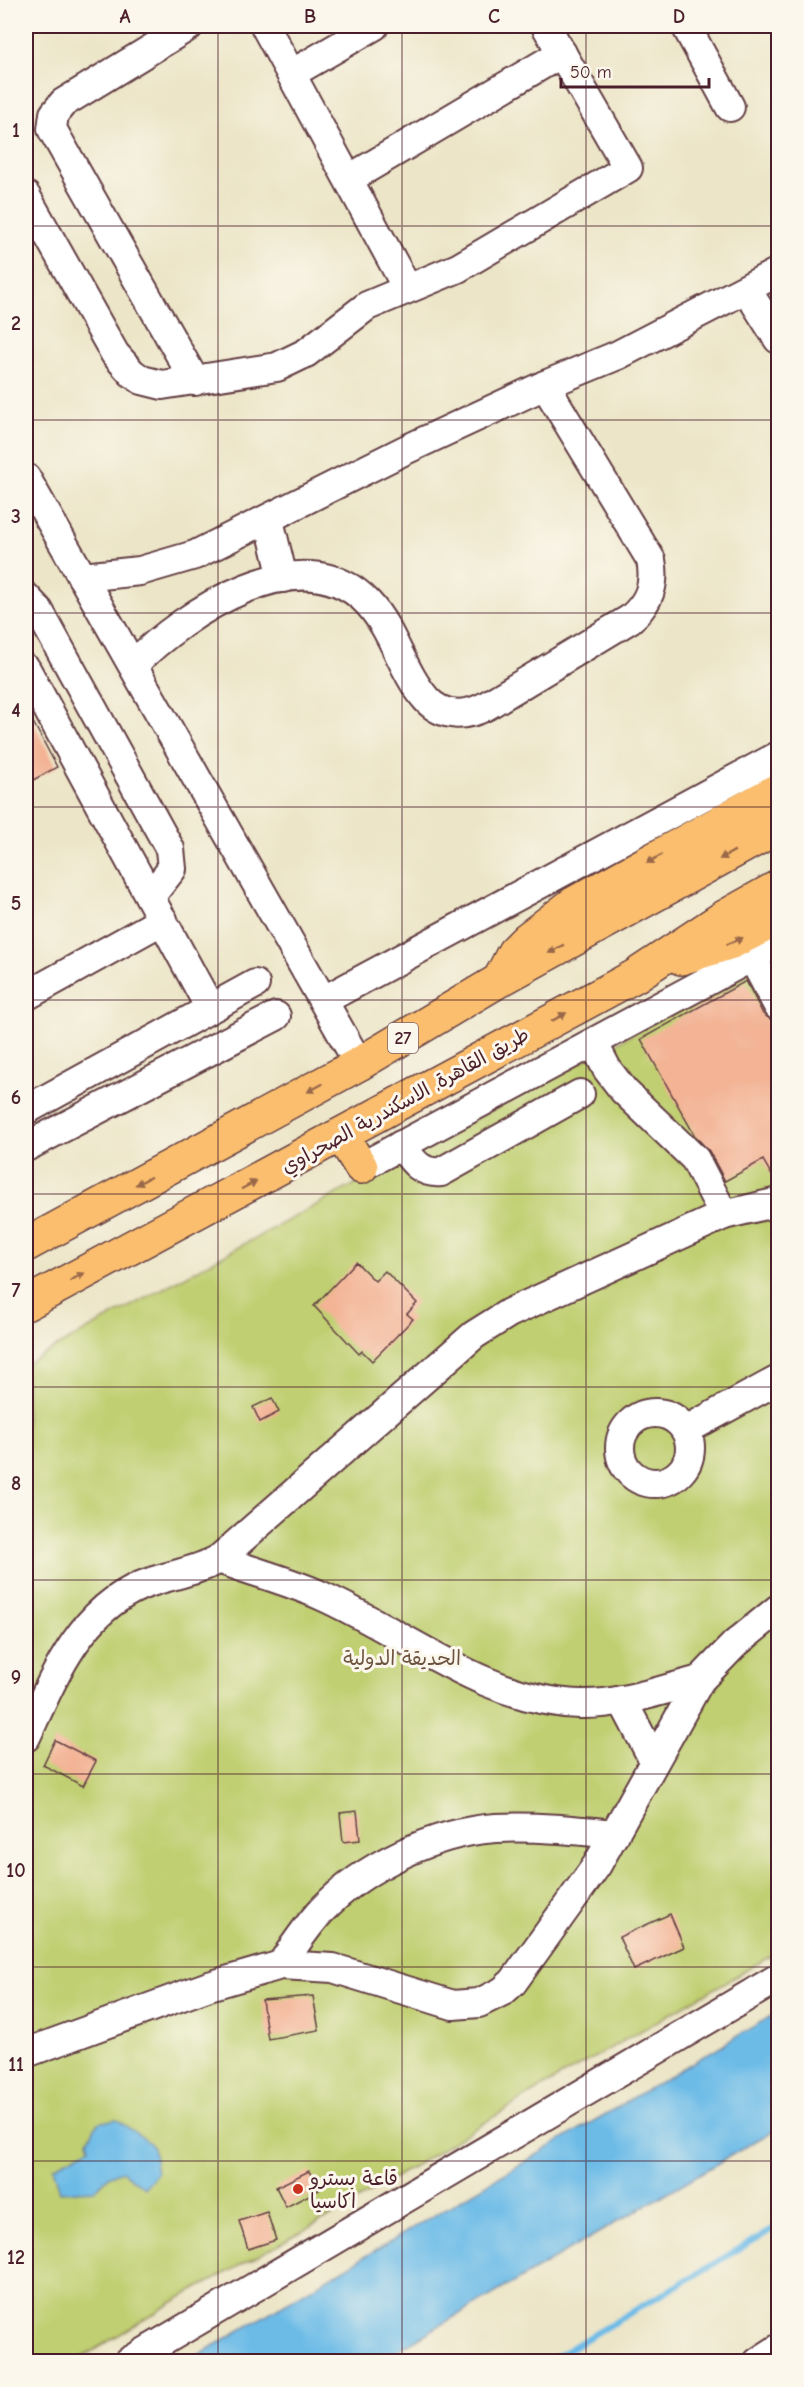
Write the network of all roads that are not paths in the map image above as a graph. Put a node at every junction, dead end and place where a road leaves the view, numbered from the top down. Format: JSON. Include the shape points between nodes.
{"nodes":[{"id":1,"x":189,"y":26,"type":"edge"},
{"id":2,"x":265,"y":26,"type":"edge"},
{"id":3,"x":374,"y":26,"type":"edge"},
{"id":4,"x":546,"y":26,"type":"edge"},
{"id":5,"x":686,"y":26,"type":"edge"},
{"id":6,"x":562,"y":53,"type":"junction"},
{"id":7,"x":291,"y":74,"type":"junction"},
{"id":8,"x":730,"y":107,"type":"dead end"},
{"id":9,"x":349,"y":179,"type":"junction"},
{"id":10,"x":26,"y":196,"type":"edge"},
{"id":11,"x":778,"y":272,"type":"edge"},
{"id":12,"x":407,"y":288,"type":"junction"},
{"id":13,"x":747,"y":290,"type":"junction"},
{"id":14,"x":778,"y":339,"type":"edge"},
{"id":15,"x":195,"y":381,"type":"junction"},
{"id":16,"x":545,"y":385,"type":"junction"},
{"id":17,"x":26,"y":478,"type":"edge"},
{"id":18,"x":269,"y":520,"type":"junction"},
{"id":19,"x":82,"y":577,"type":"junction"},
{"id":20,"x":283,"y":578,"type":"junction"},
{"id":21,"x":26,"y":597,"type":"edge"},
{"id":22,"x":133,"y":665,"type":"junction"},
{"id":23,"x":26,"y":669,"type":"edge"},
{"id":24,"x":778,"y":756,"type":"edge"},
{"id":25,"x":778,"y":790,"type":"edge"},
{"id":26,"x":778,"y":827,"type":"edge"},
{"id":27,"x":778,"y":887,"type":"edge"},
{"id":28,"x":157,"y":909,"type":"junction"},
{"id":29,"x":778,"y":920,"type":"edge"},
{"id":30,"x":778,"y":943,"type":"edge"},
{"id":31,"x":752,"y":957,"type":"junction"},
{"id":32,"x":658,"y":962,"type":"junction"},
{"id":33,"x":498,"y":981,"type":"junction"},
{"id":34,"x":255,"y":984,"type":"dead end"},
{"id":35,"x":774,"y":988,"type":"edge"},
{"id":36,"x":28,"y":990,"type":"edge"},
{"id":37,"x":324,"y":1000,"type":"junction"},
{"id":38,"x":210,"y":1008,"type":"junction"},
{"id":39,"x":276,"y":1016,"type":"dead end"},
{"id":40,"x":594,"y":1044,"type":"junction"},
{"id":41,"x":359,"y":1064,"type":"junction"},
{"id":42,"x":580,"y":1094,"type":"dead end"},
{"id":43,"x":26,"y":1110,"type":"edge"},
{"id":44,"x":342,"y":1136,"type":"junction"},
{"id":45,"x":401,"y":1145,"type":"junction"},
{"id":46,"x":26,"y":1147,"type":"edge"},
{"id":47,"x":361,"y":1167,"type":"joint"},
{"id":48,"x":778,"y":1202,"type":"edge"},
{"id":49,"x":724,"y":1215,"type":"junction"},
{"id":50,"x":26,"y":1245,"type":"edge"},
{"id":51,"x":26,"y":1304,"type":"edge"},
{"id":52,"x":778,"y":1380,"type":"edge"},
{"id":53,"x":686,"y":1431,"type":"dead end"},
{"id":54,"x":219,"y":1559,"type":"junction"},
{"id":55,"x":778,"y":1609,"type":"edge"},
{"id":56,"x":700,"y":1680,"type":"junction"},
{"id":57,"x":622,"y":1700,"type":"junction"},
{"id":58,"x":26,"y":1737,"type":"edge"},
{"id":59,"x":654,"y":1761,"type":"junction"},
{"id":60,"x":615,"y":1834,"type":"junction"},
{"id":61,"x":281,"y":1965,"type":"junction"},
{"id":62,"x":778,"y":1978,"type":"edge"},
{"id":63,"x":26,"y":2053,"type":"edge"},
{"id":64,"x":778,"y":2349,"type":"edge"},
{"id":65,"x":128,"y":2361,"type":"edge"},
{"id":66,"x":758,"y":2361,"type":"edge"}],
"edges":[{"from":1,"to":15,"type":"street","via":[[63,103],[54,114],[51,129]]},
{"from":2,"to":7,"type":"street"},
{"from":3,"to":7,"type":"street"},
{"from":4,"to":6,"type":"street"},
{"from":5,"to":8,"type":"street"},
{"from":6,"to":9,"type":"street"},
{"from":6,"to":12,"type":"street","via":[[628,168],[458,267]]},
{"from":7,"to":9,"type":"street"},
{"from":9,"to":12,"type":"street"},
{"from":10,"to":15,"type":"street","via":[[122,365],[152,383]]},
{"from":11,"to":13,"type":"street"},
{"from":12,"to":15,"type":"street","via":[[360,310],[293,360],[262,370]]},
{"from":13,"to":14,"type":"street"},
{"from":13,"to":16,"type":"street","via":[[618,355]]},
{"from":16,"to":18,"type":"street","via":[[403,451]]},
{"from":16,"to":20,"type":"street","via":[[651,560],[654,574],[648,600],[630,619],[478,710],[450,713],[427,699],[366,601],[352,590],[323,578]]},
{"from":17,"to":19,"type":"street"},
{"from":18,"to":19,"type":"street","via":[[168,564]]},
{"from":18,"to":20,"type":"street"},
{"from":19,"to":22,"type":"street"},
{"from":20,"to":22,"type":"street","via":[[212,604],[170,631]]},
{"from":21,"to":28,"type":"street","via":[[39,611],[170,849],[172,869]]},
{"from":22,"to":37,"type":"street"},
{"from":23,"to":28,"type":"street"},
{"from":24,"to":37,"type":"street"},
{"from":25,"to":33,"type":"highway","one_way":true,"via":[[557,915],[514,952]]},
{"from":26,"to":33,"type":"highway","number":"27","one_way":true},
{"from":27,"to":32,"type":"highway","name":"طريق القاهرة, الاسكندرية الصحراوي","via":[[721,919]]},
{"from":28,"to":36,"type":"street"},
{"from":28,"to":38,"type":"street"},
{"from":32,"to":29,"type":"highway","one_way":true,"via":[[732,942]]},
{"from":30,"to":31,"type":"street"},
{"from":31,"to":35,"type":"street"},
{"from":31,"to":40,"type":"street"},
{"from":44,"to":32,"type":"highway","name":"طريق القاهرة, الاسكندرية الصحراوي","one_way":true},
{"from":33,"to":41,"type":"highway","number":"27"},
{"from":34,"to":38,"type":"street"},
{"from":37,"to":41,"type":"street"},
{"from":38,"to":43,"type":"street"},
{"from":39,"to":46,"type":"street"},
{"from":40,"to":45,"type":"street"},
{"from":40,"to":49,"type":"street","via":[[624,1091],[695,1159]]},
{"from":41,"to":50,"type":"highway","number":"27","one_way":true},
{"from":42,"to":45,"type":"street","via":[[441,1172],[420,1168]]},
{"from":44,"to":47,"type":"highway"},
{"from":51,"to":44,"type":"highway","name":"طريق القاهرة, الاسكندرية الصحراوي","one_way":true},
{"from":45,"to":47,"type":"street"},
{"from":48,"to":49,"type":"street"},
{"from":49,"to":54,"type":"street","via":[[492,1322]]},
{"from":52,"to":53,"type":"street"},
{"from":54,"to":57,"type":"street","via":[[322,1596],[440,1659],[512,1691],[556,1702]]},
{"from":54,"to":58,"type":"street","via":[[142,1585],[97,1613],[78,1636]]},
{"from":55,"to":56,"type":"street","via":[[735,1644]]},
{"from":56,"to":57,"type":"street"},
{"from":56,"to":59,"type":"street"},
{"from":57,"to":59,"type":"street"},
{"from":59,"to":60,"type":"street"},
{"from":60,"to":61,"type":"street","via":[[494,1828],[406,1853],[348,1887],[322,1910]]},
{"from":60,"to":61,"type":"street","via":[[585,1883],[513,1982],[479,2003],[453,2005],[333,1968]]},
{"from":61,"to":63,"type":"street","via":[[209,1986]]},
{"from":62,"to":65,"type":"street"},
{"from":64,"to":66,"type":"street"}]}
